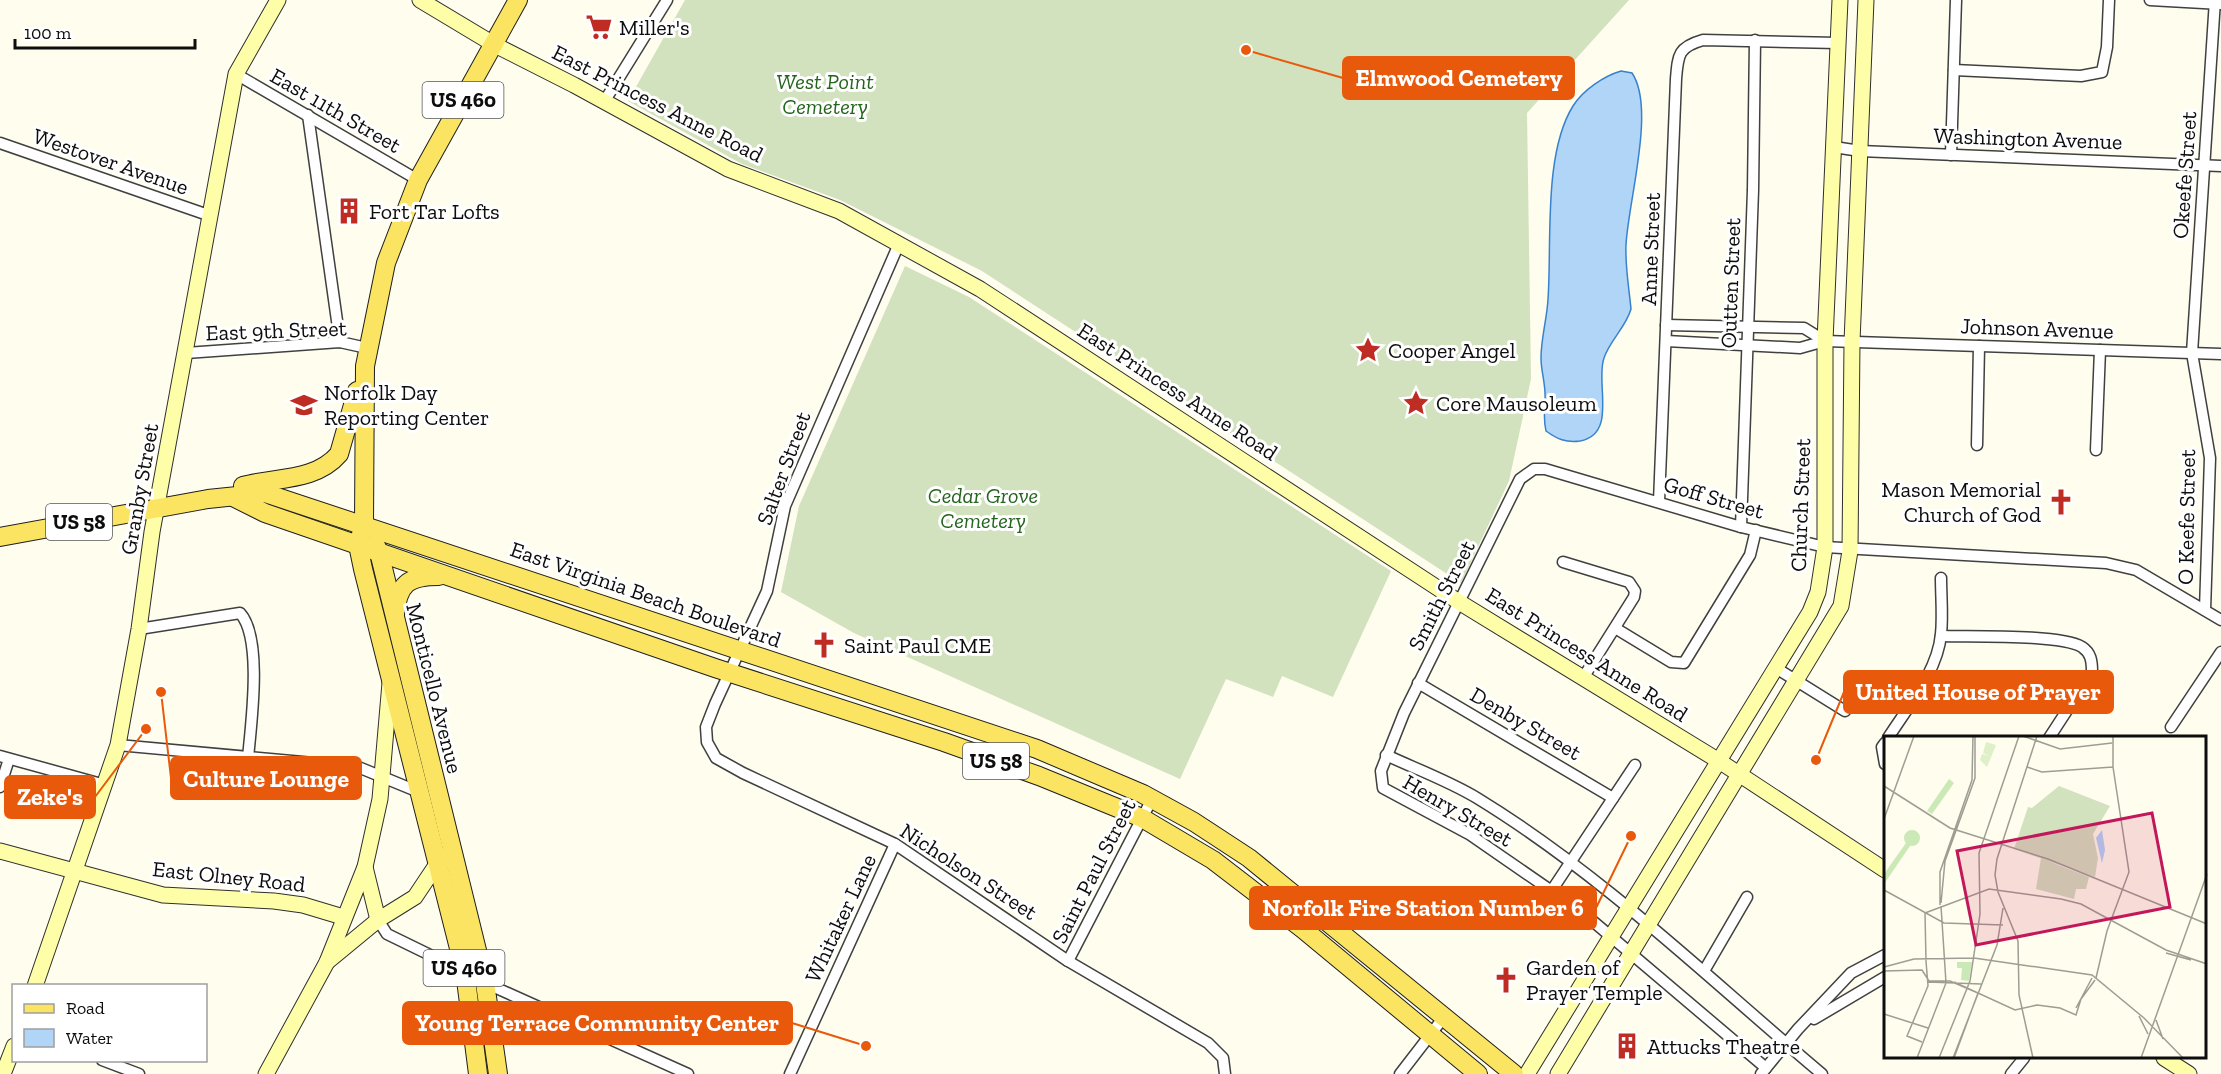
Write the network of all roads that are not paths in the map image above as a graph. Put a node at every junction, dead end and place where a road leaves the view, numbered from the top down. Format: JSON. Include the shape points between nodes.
{"nodes":[{"id":1,"x":278,"y":0,"type":"edge"},
{"id":2,"x":420,"y":0,"type":"edge"},
{"id":3,"x":518,"y":0,"type":"edge"},
{"id":4,"x":668,"y":0,"type":"edge"},
{"id":5,"x":1840,"y":0,"type":"edge"},
{"id":6,"x":1866,"y":0,"type":"edge"},
{"id":7,"x":1956,"y":0,"type":"edge"},
{"id":8,"x":2109,"y":0,"type":"edge"},
{"id":9,"x":2150,"y":0,"type":"edge"},
{"id":10,"x":2217,"y":3,"type":"edge"},
{"id":11,"x":1755,"y":40,"type":"junction"},
{"id":12,"x":1838,"y":43,"type":"junction"},
{"id":13,"x":495,"y":45,"type":"junction"},
{"id":14,"x":1954,"y":70,"type":"junction"},
{"id":15,"x":236,"y":74,"type":"junction"},
{"id":16,"x":604,"y":102,"type":"junction"},
{"id":17,"x":308,"y":116,"type":"junction"},
{"id":18,"x":0,"y":143,"type":"edge"},
{"id":19,"x":1834,"y":147,"type":"junction"},
{"id":20,"x":1860,"y":151,"type":"junction"},
{"id":21,"x":1951,"y":155,"type":"junction"},
{"id":22,"x":2204,"y":165,"type":"junction"},
{"id":23,"x":2221,"y":166,"type":"edge"},
{"id":24,"x":418,"y":180,"type":"junction"},
{"id":25,"x":208,"y":215,"type":"junction"},
{"id":26,"x":898,"y":246,"type":"junction"},
{"id":27,"x":1666,"y":325,"type":"junction"},
{"id":28,"x":1747,"y":326,"type":"junction"},
{"id":29,"x":1666,"y":341,"type":"junction"},
{"id":30,"x":1825,"y":341,"type":"junction"},
{"id":31,"x":340,"y":342,"type":"junction"},
{"id":32,"x":1852,"y":342,"type":"junction"},
{"id":33,"x":1747,"y":345,"type":"junction"},
{"id":34,"x":1979,"y":346,"type":"junction"},
{"id":35,"x":2100,"y":350,"type":"junction"},
{"id":36,"x":186,"y":353,"type":"junction"},
{"id":37,"x":2192,"y":353,"type":"junction"},
{"id":38,"x":2221,"y":354,"type":"edge"},
{"id":39,"x":366,"y":357,"type":"junction"},
{"id":40,"x":1977,"y":445,"type":"dead end"},
{"id":41,"x":2096,"y":450,"type":"dead end"},
{"id":42,"x":1545,"y":469,"type":"joint"},
{"id":43,"x":233,"y":497,"type":"junction"},
{"id":44,"x":210,"y":498,"type":"junction"},
{"id":45,"x":1659,"y":502,"type":"junction"},
{"id":46,"x":158,"y":507,"type":"junction"},
{"id":47,"x":364,"y":524,"type":"junction"},
{"id":48,"x":1741,"y":527,"type":"junction"},
{"id":49,"x":1756,"y":530,"type":"junction"},
{"id":50,"x":0,"y":537,"type":"edge"},
{"id":51,"x":358,"y":545,"type":"junction"},
{"id":52,"x":1825,"y":547,"type":"junction"},
{"id":53,"x":1850,"y":551,"type":"junction"},
{"id":54,"x":379,"y":552,"type":"junction"},
{"id":55,"x":1563,"y":562,"type":"dead end"},
{"id":56,"x":446,"y":576,"type":"junction"},
{"id":57,"x":1941,"y":578,"type":"dead end"},
{"id":58,"x":1460,"y":602,"type":"junction"},
{"id":59,"x":2205,"y":610,"type":"junction"},
{"id":60,"x":2221,"y":620,"type":"edge"},
{"id":61,"x":394,"y":621,"type":"junction"},
{"id":62,"x":139,"y":628,"type":"junction"},
{"id":63,"x":1615,"y":628,"type":"junction"},
{"id":64,"x":1941,"y":636,"type":"junction"},
{"id":65,"x":741,"y":651,"type":"junction"},
{"id":66,"x":2221,"y":652,"type":"edge"},
{"id":67,"x":1776,"y":668,"type":"junction"},
{"id":68,"x":731,"y":673,"type":"junction"},
{"id":69,"x":1583,"y":678,"type":"junction"},
{"id":70,"x":1797,"y":682,"type":"junction"},
{"id":71,"x":390,"y":683,"type":"junction"},
{"id":72,"x":1418,"y":683,"type":"junction"},
{"id":73,"x":1845,"y":711,"type":"dead end"},
{"id":74,"x":950,"y":721,"type":"junction"},
{"id":75,"x":2171,"y":727,"type":"dead end"},
{"id":76,"x":1889,"y":736,"type":"edge"},
{"id":77,"x":2050,"y":736,"type":"edge"},
{"id":78,"x":707,"y":742,"type":"joint"},
{"id":79,"x":944,"y":742,"type":"junction"},
{"id":80,"x":118,"y":745,"type":"junction"},
{"id":81,"x":1386,"y":755,"type":"junction"},
{"id":82,"x":5,"y":758,"type":"edge"},
{"id":83,"x":248,"y":758,"type":"junction"},
{"id":84,"x":1719,"y":761,"type":"junction"},
{"id":85,"x":1635,"y":765,"type":"dead end"},
{"id":86,"x":1740,"y":775,"type":"junction"},
{"id":87,"x":381,"y":776,"type":"junction"},
{"id":88,"x":105,"y":785,"type":"junction"},
{"id":89,"x":0,"y":787,"type":"edge"},
{"id":90,"x":419,"y":792,"type":"junction"},
{"id":91,"x":1613,"y":798,"type":"junction"},
{"id":92,"x":1152,"y":799,"type":"junction"},
{"id":93,"x":1142,"y":818,"type":"junction"},
{"id":94,"x":448,"y":841,"type":"junction"},
{"id":95,"x":895,"y":844,"type":"junction"},
{"id":96,"x":0,"y":851,"type":"edge"},
{"id":97,"x":1572,"y":863,"type":"junction"},
{"id":98,"x":438,"y":864,"type":"junction"},
{"id":99,"x":364,"y":867,"type":"junction"},
{"id":100,"x":1884,"y":869,"type":"edge"},
{"id":101,"x":75,"y":871,"type":"junction"},
{"id":102,"x":1552,"y":890,"type":"junction"},
{"id":103,"x":1748,"y":897,"type":"dead end"},
{"id":104,"x":1629,"y":908,"type":"junction"},
{"id":105,"x":343,"y":917,"type":"junction"},
{"id":106,"x":378,"y":920,"type":"junction"},
{"id":107,"x":1648,"y":924,"type":"junction"},
{"id":108,"x":1612,"y":936,"type":"junction"},
{"id":109,"x":1631,"y":953,"type":"junction"},
{"id":110,"x":1884,"y":956,"type":"edge"},
{"id":111,"x":1068,"y":961,"type":"junction"},
{"id":112,"x":327,"y":962,"type":"junction"},
{"id":113,"x":1704,"y":971,"type":"junction"},
{"id":114,"x":465,"y":972,"type":"junction"},
{"id":115,"x":1884,"y":978,"type":"edge"},
{"id":116,"x":485,"y":983,"type":"junction"},
{"id":117,"x":36,"y":984,"type":"edge"},
{"id":118,"x":1408,"y":988,"type":"junction"},
{"id":119,"x":1395,"y":1005,"type":"junction"},
{"id":120,"x":1444,"y":1017,"type":"junction"},
{"id":121,"x":1798,"y":1029,"type":"junction"},
{"id":122,"x":1431,"y":1035,"type":"junction"},
{"id":123,"x":1787,"y":1045,"type":"junction"},
{"id":124,"x":12,"y":1051,"type":"edge"},
{"id":125,"x":2023,"y":1059,"type":"edge"},
{"id":126,"x":2166,"y":1059,"type":"edge"},
{"id":127,"x":107,"y":1062,"type":"edge"},
{"id":128,"x":1764,"y":1071,"type":"edge"},
{"id":129,"x":3,"y":1074,"type":"edge"},
{"id":130,"x":139,"y":1074,"type":"edge"},
{"id":131,"x":266,"y":1074,"type":"edge"},
{"id":132,"x":478,"y":1074,"type":"edge"},
{"id":133,"x":498,"y":1074,"type":"edge"},
{"id":134,"x":688,"y":1074,"type":"edge"},
{"id":135,"x":790,"y":1074,"type":"edge"},
{"id":136,"x":1225,"y":1074,"type":"edge"},
{"id":137,"x":1400,"y":1074,"type":"edge"},
{"id":138,"x":1478,"y":1074,"type":"edge"},
{"id":139,"x":1514,"y":1074,"type":"edge"},
{"id":140,"x":1527,"y":1074,"type":"edge"},
{"id":141,"x":1558,"y":1074,"type":"edge"},
{"id":142,"x":1822,"y":1074,"type":"edge"},
{"id":143,"x":2011,"y":1074,"type":"edge"},
{"id":144,"x":2188,"y":1074,"type":"edge"}],
"edges":[{"from":1,"to":15,"type":"main road","name":"Granby Street"},
{"from":2,"to":13,"type":"main road","name":"East Princess Anne Road"},
{"from":3,"to":13,"type":"main road","name":"Monticello Avenue","number":"US 460"},
{"from":4,"to":16,"type":"street"},
{"from":5,"to":12,"type":"main road","name":"Church Street"},
{"from":6,"to":20,"type":"main road"},
{"from":7,"to":14,"type":"street"},
{"from":8,"to":14,"type":"street","via":[[2102,72],[2081,76]]},
{"from":9,"to":10,"type":"street"},
{"from":10,"to":22,"type":"street","name":"Okeefe Street"},
{"from":11,"to":12,"type":"street","name":"Anne Street"},
{"from":11,"to":27,"type":"street","name":"Anne Street","via":[[1703,40],[1688,44],[1679,56]]},
{"from":11,"to":28,"type":"street","name":"Outten Street"},
{"from":12,"to":19,"type":"main road","name":"Church Street"},
{"from":13,"to":16,"type":"main road","name":"East Princess Anne Road"},
{"from":13,"to":24,"type":"main road","name":"Monticello Avenue","number":"US 460"},
{"from":14,"to":21,"type":"street"},
{"from":15,"to":17,"type":"street","name":"East 11th Street"},
{"from":15,"to":25,"type":"main road","name":"Granby Street"},
{"from":16,"to":26,"type":"main road","name":"East Princess Anne Road","via":[[728,169],[828,206]]},
{"from":17,"to":24,"type":"street","name":"East 11th Street"},
{"from":17,"to":31,"type":"street"},
{"from":18,"to":25,"type":"street","name":"Westover Avenue"},
{"from":19,"to":20,"type":"street","name":"Washington Avenue"},
{"from":19,"to":30,"type":"main road","name":"Church Street"},
{"from":20,"to":21,"type":"street","name":"Washington Avenue"},
{"from":20,"to":32,"type":"main road"},
{"from":21,"to":22,"type":"street","name":"Washington Avenue"},
{"from":22,"to":23,"type":"street","name":"Washington Avenue"},
{"from":22,"to":37,"type":"street","name":"Okeefe Street"},
{"from":24,"to":39,"type":"main road","name":"Monticello Avenue","number":"US 460","via":[[386,263]]},
{"from":25,"to":36,"type":"main road","name":"Granby Street"},
{"from":26,"to":58,"type":"main road","name":"East Princess Anne Road","via":[[980,289]]},
{"from":26,"to":65,"type":"street","name":"Salter Street","via":[[785,507],[767,591]]},
{"from":27,"to":28,"type":"street"},
{"from":27,"to":29,"type":"street","name":"Anne Street"},
{"from":28,"to":30,"type":"street","via":[[1804,328]]},
{"from":28,"to":33,"type":"street","name":"Outten Street"},
{"from":29,"to":33,"type":"street"},
{"from":29,"to":45,"type":"street","name":"Anne Street"},
{"from":30,"to":32,"type":"street","name":"Johnson Avenue"},
{"from":30,"to":33,"type":"street","via":[[1800,348]]},
{"from":30,"to":52,"type":"main road","name":"Church Street"},
{"from":31,"to":36,"type":"street","name":"East 9th Street"},
{"from":31,"to":39,"type":"street","name":"East 9th Street"},
{"from":32,"to":34,"type":"street","name":"Johnson Avenue"},
{"from":32,"to":53,"type":"main road"},
{"from":33,"to":48,"type":"street","name":"Outten Street"},
{"from":34,"to":35,"type":"street","name":"Johnson Avenue"},
{"from":34,"to":40,"type":"street"},
{"from":35,"to":37,"type":"street","name":"Johnson Avenue"},
{"from":35,"to":41,"type":"street"},
{"from":36,"to":46,"type":"main road","name":"Granby Street"},
{"from":37,"to":38,"type":"street","name":"Johnson Avenue"},
{"from":37,"to":59,"type":"street","name":"O Keefe Street","via":[[2210,458]]},
{"from":39,"to":44,"type":"main road","via":[[339,454],[332,462],[314,473],[257,482]]},
{"from":39,"to":47,"type":"main road","name":"Monticello Avenue","number":"US 460"},
{"from":42,"to":45,"type":"street","name":"Goff Street"},
{"from":42,"to":58,"type":"street","name":"Smith Street","via":[[1534,469],[1520,479]]},
{"from":43,"to":44,"type":"main road","name":"East Virginia Beach Boulevard","number":"US 58"},
{"from":43,"to":47,"type":"main road","name":"East Virginia Beach Boulevard","number":"US 58","via":[[265,493]]},
{"from":43,"to":51,"type":"main road","name":"East Virginia Beach Boulevard","number":"US 58","via":[[265,513]]},
{"from":44,"to":46,"type":"main road","name":"East Virginia Beach Boulevard","number":"US 58"},
{"from":45,"to":48,"type":"street","name":"Goff Street"},
{"from":46,"to":50,"type":"main road","number":"US 58"},
{"from":46,"to":62,"type":"main road","name":"Granby Street"},
{"from":47,"to":51,"type":"main road","name":"Monticello Avenue","number":"US 460"},
{"from":47,"to":54,"type":"main road","name":"Monticello Avenue","number":"US 460"},
{"from":47,"to":65,"type":"main road","name":"East Virginia Beach Boulevard","number":"US 58"},
{"from":48,"to":49,"type":"street","name":"Goff Street"},
{"from":49,"to":52,"type":"street","name":"Goff Street"},
{"from":49,"to":63,"type":"street","via":[[1750,555],[1684,663],[1671,662]]},
{"from":51,"to":54,"type":"main road","name":"East Virginia Beach Boulevard","number":"US 58"},
{"from":51,"to":71,"type":"main road","name":"Monticello Avenue","number":"US 460"},
{"from":52,"to":53,"type":"street","name":"Goff Street"},
{"from":52,"to":67,"type":"main road","name":"Church Street","via":[[1818,592],[1810,612]]},
{"from":53,"to":59,"type":"street","name":"Goff Street","via":[[2106,563],[2136,570]]},
{"from":53,"to":70,"type":"main road","via":[[1841,606]]},
{"from":54,"to":56,"type":"main road","name":"East Virginia Beach Boulevard","number":"US 58"},
{"from":54,"to":61,"type":"main road","name":"Monticello Avenue","number":"US 460"},
{"from":55,"to":63,"type":"street","via":[[1633,586],[1634,597]]},
{"from":56,"to":61,"type":"main road","via":[[410,580],[400,591]]},
{"from":56,"to":68,"type":"main road","name":"East Virginia Beach Boulevard","number":"US 58"},
{"from":57,"to":64,"type":"street"},
{"from":58,"to":69,"type":"main road","name":"East Princess Anne Road"},
{"from":58,"to":72,"type":"street","name":"Smith Street"},
{"from":59,"to":60,"type":"street","name":"Goff Street"},
{"from":61,"to":94,"type":"main road","name":"Monticello Avenue","number":"US 460"},
{"from":62,"to":80,"type":"main road","name":"Granby Street"},
{"from":62,"to":83,"type":"street","via":[[240,613],[247,620],[255,672]]},
{"from":63,"to":69,"type":"street"},
{"from":64,"to":76,"type":"street","via":[[1934,659]]},
{"from":64,"to":77,"type":"street","via":[[2064,641],[2084,649],[2092,662],[2092,672]]},
{"from":65,"to":68,"type":"street","name":"Salter Street"},
{"from":65,"to":74,"type":"main road","name":"East Virginia Beach Boulevard","number":"US 58"},
{"from":66,"to":75,"type":"street"},
{"from":67,"to":70,"type":"street"},
{"from":67,"to":84,"type":"main road","name":"Church Street"},
{"from":68,"to":78,"type":"street","name":"Salter Street","via":[[706,727]]},
{"from":68,"to":79,"type":"main road","name":"East Virginia Beach Boulevard","number":"US 58"},
{"from":69,"to":84,"type":"main road","name":"East Princess Anne Road"},
{"from":70,"to":73,"type":"street"},
{"from":70,"to":86,"type":"main road"},
{"from":71,"to":87,"type":"main road","name":"Monticello Avenue"},
{"from":71,"to":90,"type":"main road","name":"Monticello Avenue","number":"US 460"},
{"from":72,"to":81,"type":"street","name":"Smith Street"},
{"from":72,"to":91,"type":"street","name":"Denby Street"},
{"from":74,"to":79,"type":"main road"},
{"from":74,"to":92,"type":"main road","name":"East Virginia Beach Boulevard","number":"US 58","via":[[1037,749]]},
{"from":78,"to":95,"type":"street","name":"Nicholson Street","via":[[716,758],[743,773]]},
{"from":79,"to":93,"type":"main road","name":"East Virginia Beach Boulevard","number":"US 58"},
{"from":80,"to":83,"type":"street"},
{"from":80,"to":88,"type":"main road","name":"Granby Street"},
{"from":81,"to":97,"type":"street","name":"Henry Street","via":[[1476,797]]},
{"from":81,"to":102,"type":"street","name":"Henry Street","via":[[1380,781],[1390,793],[1469,834]]},
{"from":82,"to":88,"type":"street"},
{"from":82,"to":89,"type":"street"},
{"from":83,"to":87,"type":"street","via":[[358,767]]},
{"from":84,"to":86,"type":"main road","name":"East Princess Anne Road"},
{"from":84,"to":104,"type":"main road","name":"Church Street"},
{"from":85,"to":91,"type":"street"},
{"from":86,"to":100,"type":"main road","name":"East Princess Anne Road"},
{"from":86,"to":107,"type":"main road"},
{"from":87,"to":90,"type":"street"},
{"from":87,"to":99,"type":"main road","name":"Monticello Avenue","via":[[380,799]]},
{"from":88,"to":101,"type":"main road","name":"Granby Street"},
{"from":90,"to":98,"type":"main road","name":"Monticello Avenue","number":"US 460"},
{"from":91,"to":97,"type":"street"},
{"from":92,"to":93,"type":"street","name":"Saint Paul Street"},
{"from":92,"to":118,"type":"main road","name":"East Virginia Beach Boulevard","number":"US 58","via":[[1249,858]]},
{"from":93,"to":111,"type":"street","name":"Saint Paul Street"},
{"from":93,"to":119,"type":"main road","name":"East Virginia Beach Boulevard","number":"US 58","via":[[1213,860]]},
{"from":94,"to":98,"type":"main road","name":"Monticello Avenue"},
{"from":94,"to":116,"type":"main road","number":"US 460"},
{"from":95,"to":111,"type":"street","name":"Nicholson Street"},
{"from":95,"to":135,"type":"street","name":"Whitaker Lane"},
{"from":96,"to":101,"type":"main road","name":"East Olney Road"},
{"from":97,"to":102,"type":"street"},
{"from":97,"to":104,"type":"street","name":"Henry Street"},
{"from":98,"to":106,"type":"main road","name":"Monticello Avenue","via":[[415,897]]},
{"from":98,"to":114,"type":"main road","number":"US 460"},
{"from":99,"to":105,"type":"main road","name":"Monticello Avenue"},
{"from":99,"to":106,"type":"main road"},
{"from":101,"to":105,"type":"main road","name":"East Olney Road","via":[[163,895],[274,901]]},
{"from":101,"to":117,"type":"main road","name":"Granby Street"},
{"from":102,"to":108,"type":"street","name":"Henry Street"},
{"from":103,"to":113,"type":"street"},
{"from":104,"to":107,"type":"street","name":"Henry Street"},
{"from":104,"to":108,"type":"main road","name":"Church Street"},
{"from":105,"to":112,"type":"main road","name":"Monticello Avenue"},
{"from":106,"to":112,"type":"main road","name":"Monticello Avenue"},
{"from":106,"to":114,"type":"street","via":[[387,934]]},
{"from":107,"to":109,"type":"main road"},
{"from":107,"to":113,"type":"street","name":"Henry Street"},
{"from":108,"to":109,"type":"street","name":"Henry Street"},
{"from":108,"to":140,"type":"main road","name":"Church Street"},
{"from":109,"to":128,"type":"street","name":"Henry Street"},
{"from":109,"to":141,"type":"main road"},
{"from":110,"to":121,"type":"street","via":[[1851,973]]},
{"from":111,"to":136,"type":"street","name":"Nicholson Street","via":[[1208,1043],[1223,1058]]},
{"from":112,"to":131,"type":"main road","name":"Monticello Avenue"},
{"from":113,"to":123,"type":"street","name":"Henry Street"},
{"from":114,"to":116,"type":"street"},
{"from":114,"to":132,"type":"main road","number":"US 460"},
{"from":115,"to":121,"type":"street"},
{"from":116,"to":133,"type":"main road","number":"US 460"},
{"from":116,"to":134,"type":"street"},
{"from":118,"to":119,"type":"main road"},
{"from":118,"to":120,"type":"main road","name":"East Virginia Beach Boulevard","number":"US 58"},
{"from":119,"to":122,"type":"main road","name":"East Virginia Beach Boulevard","number":"US 58"},
{"from":120,"to":122,"type":"street"},
{"from":120,"to":139,"type":"main road","name":"East Virginia Beach Boulevard","number":"US 58"},
{"from":121,"to":123,"type":"street"},
{"from":122,"to":137,"type":"street"},
{"from":122,"to":138,"type":"main road","name":"East Virginia Beach Boulevard","number":"US 58"},
{"from":123,"to":128,"type":"street"},
{"from":123,"to":142,"type":"street","name":"Henry Street"},
{"from":124,"to":129,"type":"main road"},
{"from":125,"to":143,"type":"street"},
{"from":126,"to":144,"type":"main road"},
{"from":127,"to":130,"type":"street"}]}
